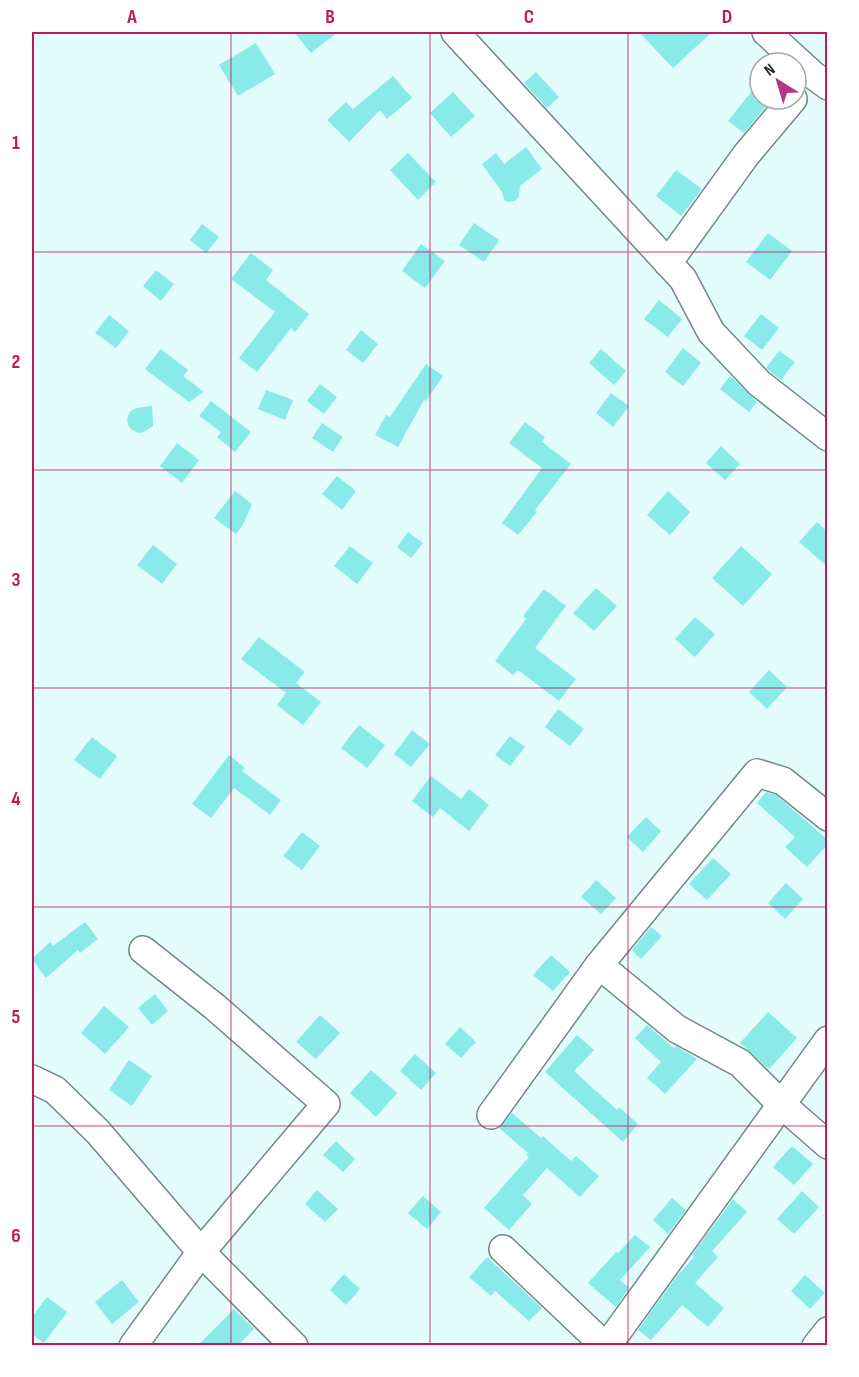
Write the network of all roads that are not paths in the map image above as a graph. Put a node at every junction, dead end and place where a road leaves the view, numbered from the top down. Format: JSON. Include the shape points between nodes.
{"nodes":[{"id":1,"x":455,"y":32,"type":"edge"},
{"id":2,"x":766,"y":32,"type":"edge"},
{"id":3,"x":816,"y":79,"type":"edge"},
{"id":4,"x":783,"y":111,"type":"edge"},
{"id":5,"x":668,"y":263,"type":"junction"},
{"id":6,"x":828,"y":437,"type":"edge"},
{"id":7,"x":828,"y":817,"type":"edge"},
{"id":8,"x":143,"y":950,"type":"dead end"},
{"id":9,"x":599,"y":965,"type":"junction"},
{"id":10,"x":828,"y":1040,"type":"edge"},
{"id":11,"x":32,"y":1079,"type":"edge"},
{"id":12,"x":781,"y":1104,"type":"junction"},
{"id":13,"x":491,"y":1115,"type":"dead end"},
{"id":14,"x":828,"y":1145,"type":"edge"},
{"id":15,"x":503,"y":1249,"type":"dead end"},
{"id":16,"x":201,"y":1252,"type":"junction"},
{"id":17,"x":828,"y":1331,"type":"edge"},
{"id":18,"x":133,"y":1346,"type":"edge"},
{"id":19,"x":294,"y":1346,"type":"edge"},
{"id":20,"x":606,"y":1346,"type":"edge"},
{"id":21,"x":816,"y":1346,"type":"edge"}],
"edges":[{"from":1,"to":5,"type":"street"},
{"from":2,"to":3,"type":"street"},
{"from":4,"to":5,"type":"street"},
{"from":5,"to":6,"type":"street","via":[[683,279],[711,332],[759,383]]},
{"from":7,"to":9,"type":"street","via":[[783,781],[758,773]]},
{"from":8,"to":16,"type":"street","via":[[326,1104]]},
{"from":9,"to":12,"type":"street","via":[[677,1029],[740,1063]]},
{"from":9,"to":13,"type":"street"},
{"from":10,"to":12,"type":"street"},
{"from":11,"to":16,"type":"street","via":[[55,1090],[98,1132]]},
{"from":12,"to":14,"type":"street"},
{"from":12,"to":20,"type":"street"},
{"from":15,"to":20,"type":"street"},
{"from":16,"to":18,"type":"street"},
{"from":16,"to":19,"type":"street"},
{"from":17,"to":21,"type":"street"}]}
